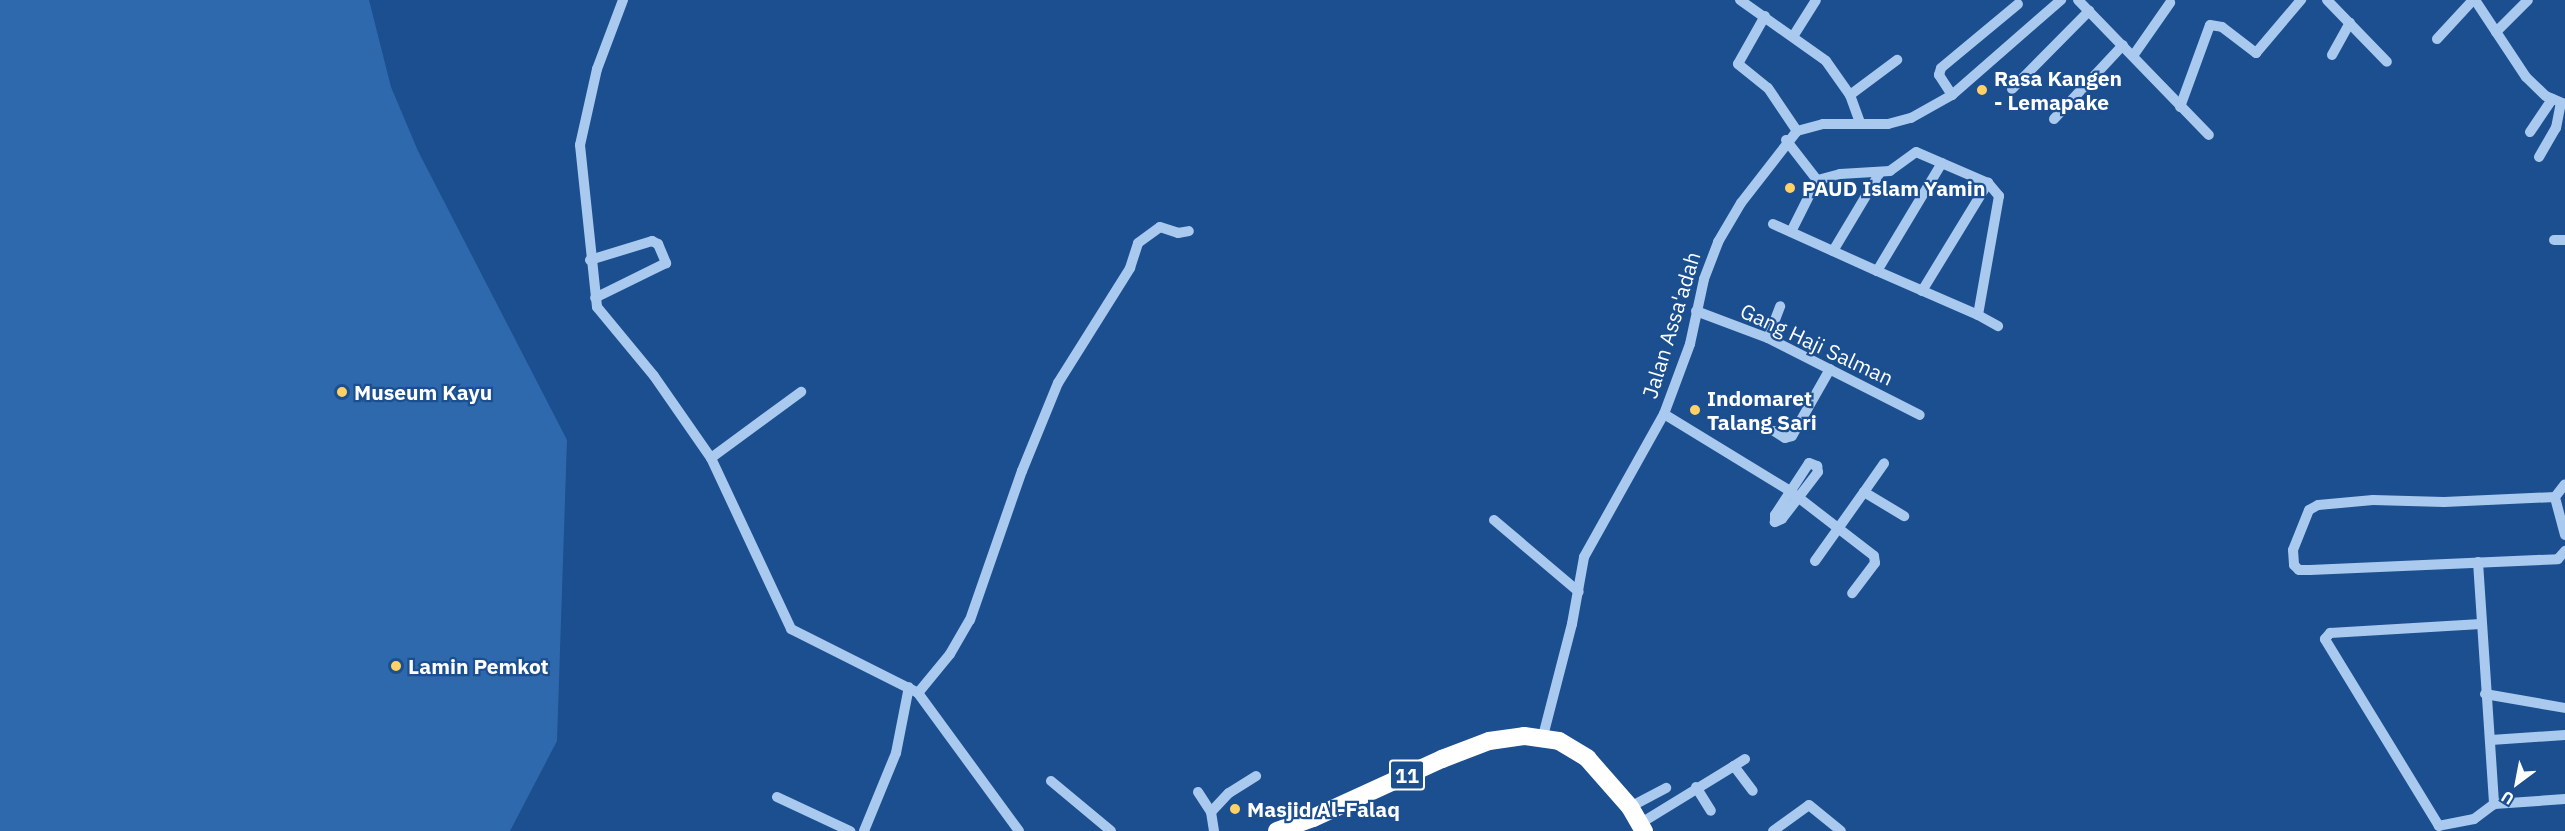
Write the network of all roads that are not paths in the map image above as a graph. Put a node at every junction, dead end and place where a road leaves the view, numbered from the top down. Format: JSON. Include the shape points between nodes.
{"nodes":[{"id":1,"x":623,"y":0,"type":"edge"},
{"id":2,"x":1740,"y":0,"type":"edge"},
{"id":3,"x":1816,"y":0,"type":"edge"},
{"id":4,"x":2061,"y":0,"type":"edge"},
{"id":5,"x":2079,"y":0,"type":"edge"},
{"id":6,"x":2301,"y":0,"type":"edge"},
{"id":7,"x":2327,"y":0,"type":"edge"},
{"id":8,"x":2474,"y":0,"type":"edge"},
{"id":9,"x":2528,"y":0,"type":"edge"},
{"id":10,"x":2170,"y":3,"type":"dead end"},
{"id":11,"x":2018,"y":4,"type":"dead end"},
{"id":12,"x":2089,"y":11,"type":"junction"},
{"id":13,"x":1765,"y":16,"type":"junction"},
{"id":14,"x":2350,"y":23,"type":"junction"},
{"id":15,"x":2496,"y":32,"type":"junction"},
{"id":16,"x":1794,"y":34,"type":"junction"},
{"id":17,"x":2437,"y":39,"type":"dead end"},
{"id":18,"x":2123,"y":45,"type":"junction"},
{"id":19,"x":2332,"y":55,"type":"dead end"},
{"id":20,"x":2133,"y":56,"type":"junction"},
{"id":21,"x":1897,"y":60,"type":"dead end"},
{"id":22,"x":2387,"y":62,"type":"dead end"},
{"id":23,"x":2012,"y":89,"type":"dead end"},
{"id":24,"x":1952,"y":94,"type":"junction"},
{"id":25,"x":1850,"y":95,"type":"junction"},
{"id":26,"x":2560,"y":102,"type":"edge"},
{"id":27,"x":2180,"y":106,"type":"junction"},
{"id":28,"x":2054,"y":119,"type":"dead end"},
{"id":29,"x":1860,"y":123,"type":"junction"},
{"id":30,"x":1797,"y":131,"type":"junction"},
{"id":31,"x":2530,"y":132,"type":"dead end"},
{"id":32,"x":2209,"y":135,"type":"dead end"},
{"id":33,"x":1786,"y":140,"type":"junction"},
{"id":34,"x":2539,"y":157,"type":"dead end"},
{"id":35,"x":1942,"y":163,"type":"junction"},
{"id":36,"x":1879,"y":174,"type":"junction"},
{"id":37,"x":1817,"y":180,"type":"junction"},
{"id":38,"x":1988,"y":183,"type":"junction"},
{"id":39,"x":1773,"y":224,"type":"dead end"},
{"id":40,"x":1190,"y":231,"type":"dead end"},
{"id":41,"x":1791,"y":232,"type":"junction"},
{"id":42,"x":1833,"y":251,"type":"junction"},
{"id":43,"x":591,"y":260,"type":"junction"},
{"id":44,"x":1877,"y":271,"type":"junction"},
{"id":45,"x":1922,"y":291,"type":"junction"},
{"id":46,"x":595,"y":298,"type":"junction"},
{"id":47,"x":1780,"y":306,"type":"dead end"},
{"id":48,"x":1696,"y":311,"type":"junction"},
{"id":49,"x":1978,"y":315,"type":"junction"},
{"id":50,"x":1998,"y":326,"type":"dead end"},
{"id":51,"x":1767,"y":338,"type":"junction"},
{"id":52,"x":1830,"y":369,"type":"junction"},
{"id":53,"x":801,"y":392,"type":"dead end"},
{"id":54,"x":1664,"y":414,"type":"junction"},
{"id":55,"x":1920,"y":416,"type":"dead end"},
{"id":56,"x":1774,"y":431,"type":"dead end"},
{"id":57,"x":711,"y":458,"type":"junction"},
{"id":58,"x":1884,"y":463,"type":"dead end"},
{"id":59,"x":2565,"y":484,"type":"edge"},
{"id":60,"x":1864,"y":492,"type":"junction"},
{"id":61,"x":2555,"y":497,"type":"junction"},
{"id":62,"x":1904,"y":516,"type":"dead end"},
{"id":63,"x":1494,"y":520,"type":"dead end"},
{"id":64,"x":1838,"y":528,"type":"junction"},
{"id":65,"x":2565,"y":536,"type":"edge"},
{"id":66,"x":2565,"y":551,"type":"edge"},
{"id":67,"x":1815,"y":561,"type":"dead end"},
{"id":68,"x":2478,"y":562,"type":"junction"},
{"id":69,"x":1579,"y":592,"type":"junction"},
{"id":70,"x":1852,"y":593,"type":"dead end"},
{"id":71,"x":2481,"y":624,"type":"junction"},
{"id":72,"x":913,"y":690,"type":"junction"},
{"id":73,"x":2485,"y":694,"type":"junction"},
{"id":74,"x":2565,"y":708,"type":"edge"},
{"id":75,"x":2565,"y":735,"type":"edge"},
{"id":76,"x":1543,"y":736,"type":"junction"},
{"id":77,"x":2491,"y":740,"type":"junction"},
{"id":78,"x":1745,"y":759,"type":"dead end"},
{"id":79,"x":1734,"y":766,"type":"junction"},
{"id":80,"x":1256,"y":776,"type":"dead end"},
{"id":81,"x":1051,"y":782,"type":"dead end"},
{"id":82,"x":1666,"y":788,"type":"dead end"},
{"id":83,"x":1696,"y":788,"type":"junction"},
{"id":84,"x":1753,"y":791,"type":"dead end"},
{"id":85,"x":1198,"y":792,"type":"dead end"},
{"id":86,"x":777,"y":797,"type":"dead end"},
{"id":87,"x":2565,"y":799,"type":"edge"},
{"id":88,"x":2494,"y":804,"type":"junction"},
{"id":89,"x":1630,"y":807,"type":"junction"},
{"id":90,"x":1711,"y":811,"type":"dead end"},
{"id":91,"x":1211,"y":812,"type":"junction"},
{"id":92,"x":2439,"y":826,"type":"junction"},
{"id":93,"x":1642,"y":827,"type":"edge"},
{"id":94,"x":850,"y":831,"type":"edge"},
{"id":95,"x":864,"y":831,"type":"edge"},
{"id":96,"x":1019,"y":831,"type":"edge"},
{"id":97,"x":1112,"y":831,"type":"edge"},
{"id":98,"x":1214,"y":831,"type":"edge"},
{"id":99,"x":1277,"y":831,"type":"edge"},
{"id":100,"x":1773,"y":831,"type":"edge"},
{"id":101,"x":1841,"y":831,"type":"edge"},
{"id":102,"x":2427,"y":831,"type":"edge"}],
"edges":[{"from":1,"to":43,"type":"street","via":[[597,69],[580,145]]},
{"from":2,"to":13,"type":"street"},
{"from":3,"to":16,"type":"street"},
{"from":4,"to":24,"type":"street","name":"Jalan Assa'adah"},
{"from":5,"to":12,"type":"street"},
{"from":6,"to":27,"type":"street","via":[[2256,53],[2222,27],[2210,25]]},
{"from":7,"to":14,"type":"street"},
{"from":8,"to":15,"type":"street"},
{"from":8,"to":17,"type":"street"},
{"from":9,"to":15,"type":"street"},
{"from":10,"to":20,"type":"street"},
{"from":11,"to":24,"type":"street","via":[[1941,68],[1939,75]]},
{"from":12,"to":18,"type":"street"},
{"from":12,"to":23,"type":"street"},
{"from":13,"to":16,"type":"street"},
{"from":13,"to":30,"type":"street","via":[[1738,64],[1768,88]]},
{"from":14,"to":19,"type":"street"},
{"from":14,"to":22,"type":"street"},
{"from":15,"to":26,"type":"street","via":[[2526,77]]},
{"from":16,"to":25,"type":"street","via":[[1826,61]]},
{"from":18,"to":20,"type":"street"},
{"from":18,"to":28,"type":"street"},
{"from":20,"to":27,"type":"street"},
{"from":21,"to":25,"type":"street"},
{"from":24,"to":29,"type":"street","name":"Jalan Assa'adah","via":[[1900,122]]},
{"from":25,"to":29,"type":"street"},
{"from":26,"to":31,"type":"street"},
{"from":26,"to":34,"type":"street","via":[[2556,128]]},
{"from":27,"to":32,"type":"street"},
{"from":29,"to":30,"type":"street","name":"Jalan Assa'adah","via":[[1823,124]]},
{"from":30,"to":33,"type":"street","name":"Jalan Assa'adah"},
{"from":33,"to":37,"type":"street"},
{"from":33,"to":48,"type":"street","name":"Jalan Assa'adah","via":[[1718,242]]},
{"from":35,"to":36,"type":"street","via":[[1916,152],[1890,171]]},
{"from":35,"to":38,"type":"street"},
{"from":35,"to":44,"type":"street"},
{"from":36,"to":37,"type":"street","via":[[1840,174]]},
{"from":36,"to":42,"type":"street"},
{"from":37,"to":41,"type":"street"},
{"from":38,"to":45,"type":"street"},
{"from":38,"to":49,"type":"street","via":[[1999,199]]},
{"from":39,"to":41,"type":"street"},
{"from":40,"to":72,"type":"street","via":[[1178,233],[1160,226],[1138,243],[1130,268],[1058,384],[1022,471],[970,620],[950,654]]},
{"from":41,"to":42,"type":"street"},
{"from":42,"to":44,"type":"street"},
{"from":43,"to":46,"type":"street"},
{"from":43,"to":46,"type":"street","via":[[652,241],[658,244],[666,263]]},
{"from":44,"to":45,"type":"street"},
{"from":45,"to":49,"type":"street"},
{"from":46,"to":57,"type":"street","via":[[602,317],[654,376]]},
{"from":47,"to":51,"type":"street"},
{"from":48,"to":51,"type":"street","name":"Gang Haji Salman"},
{"from":48,"to":54,"type":"street","name":"Jalan Assa'adah","via":[[1687,354]]},
{"from":49,"to":50,"type":"street"},
{"from":51,"to":52,"type":"street","name":"Gang Haji Salman"},
{"from":52,"to":55,"type":"street","name":"Gang Haji Salman"},
{"from":52,"to":56,"type":"street","via":[[1792,436],[1785,438]]},
{"from":53,"to":57,"type":"street"},
{"from":54,"to":64,"type":"street","via":[[1795,494]]},
{"from":54,"to":69,"type":"street","name":"Jalan Assa'adah","via":[[1587,548]]},
{"from":57,"to":72,"type":"street","via":[[791,629]]},
{"from":58,"to":60,"type":"street"},
{"from":59,"to":61,"type":"street"},
{"from":60,"to":62,"type":"street"},
{"from":60,"to":64,"type":"street"},
{"from":61,"to":65,"type":"street"},
{"from":61,"to":68,"type":"street","via":[[2444,502],[2373,500],[2318,505],[2309,510],[2293,550],[2294,565],[2299,570]]},
{"from":63,"to":69,"type":"street"},
{"from":64,"to":67,"type":"street"},
{"from":64,"to":70,"type":"street","via":[[1875,558]]},
{"from":66,"to":68,"type":"street","via":[[2558,559]]},
{"from":68,"to":71,"type":"street"},
{"from":69,"to":76,"type":"street","name":"Jalan Assa'adah"},
{"from":71,"to":73,"type":"street"},
{"from":71,"to":92,"type":"street","via":[[2330,633],[2325,639]]},
{"from":72,"to":95,"type":"street","via":[[896,753]]},
{"from":72,"to":96,"type":"street"},
{"from":73,"to":74,"type":"street"},
{"from":73,"to":77,"type":"street"},
{"from":75,"to":77,"type":"street"},
{"from":76,"to":89,"type":"highway","via":[[1576,749]]},
{"from":76,"to":99,"type":"highway","number":"11","via":[[1506,738],[1463,751]]},
{"from":77,"to":88,"type":"street"},
{"from":78,"to":79,"type":"street"},
{"from":79,"to":83,"type":"street"},
{"from":79,"to":84,"type":"street"},
{"from":80,"to":91,"type":"street","via":[[1229,793]]},
{"from":81,"to":97,"type":"street"},
{"from":82,"to":89,"type":"street"},
{"from":83,"to":90,"type":"street"},
{"from":83,"to":93,"type":"street"},
{"from":85,"to":91,"type":"street"},
{"from":86,"to":94,"type":"street"},
{"from":87,"to":88,"type":"street"},
{"from":88,"to":92,"type":"street","via":[[2474,819]]},
{"from":89,"to":93,"type":"highway"},
{"from":91,"to":98,"type":"street"},
{"from":92,"to":102,"type":"street"},
{"from":100,"to":101,"type":"street","via":[[1809,805]]}]}
